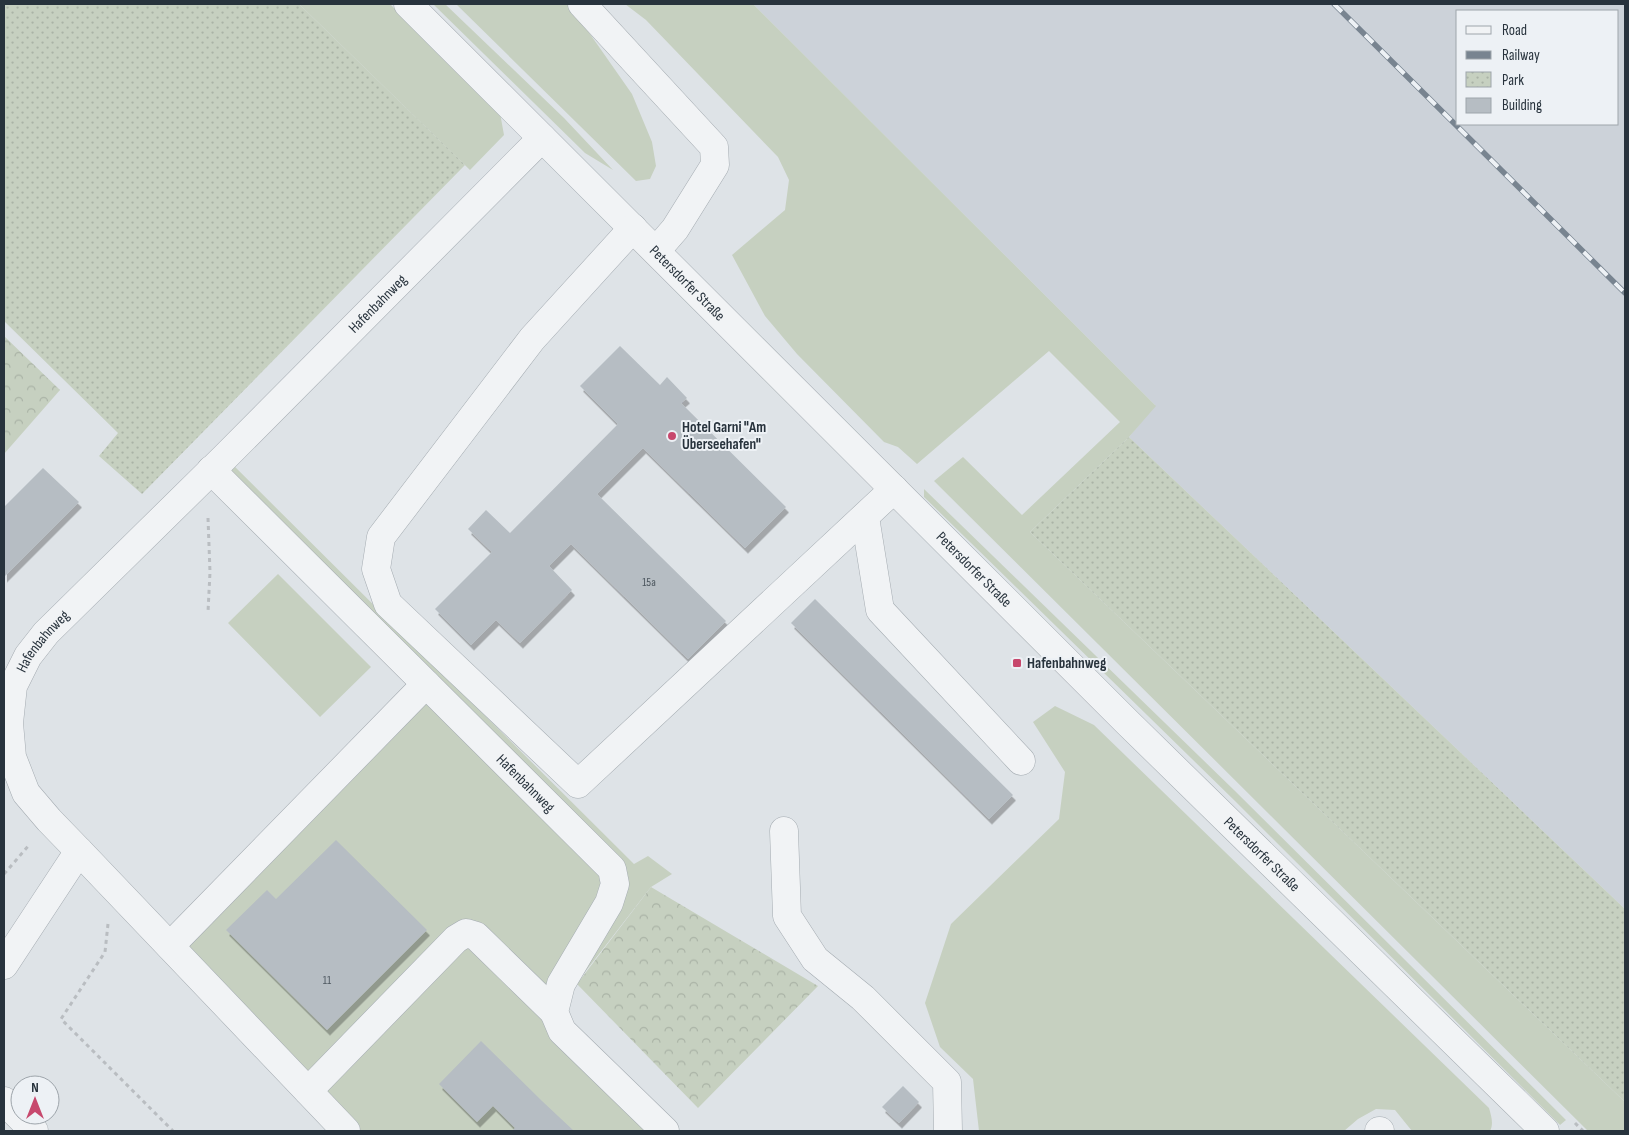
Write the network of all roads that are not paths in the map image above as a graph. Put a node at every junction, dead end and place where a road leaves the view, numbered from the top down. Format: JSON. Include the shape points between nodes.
{"nodes":[{"id":1,"x":408,"y":4,"type":"edge"},
{"id":2,"x":582,"y":4,"type":"edge"},
{"id":3,"x":542,"y":138,"type":"junction"},
{"id":4,"x":633,"y":228,"type":"junction"},
{"id":5,"x":656,"y":251,"type":"junction"},
{"id":6,"x":210,"y":470,"type":"junction"},
{"id":7,"x":894,"y":490,"type":"junction"},
{"id":8,"x":865,"y":517,"type":"junction"},
{"id":9,"x":426,"y":684,"type":"junction"},
{"id":10,"x":1021,"y":760,"type":"dead end"},
{"id":11,"x":784,"y":831,"type":"dead end"},
{"id":12,"x":79,"y":851,"type":"junction"},
{"id":13,"x":170,"y":946,"type":"junction"},
{"id":14,"x":6,"y":956,"type":"edge"},
{"id":15,"x":554,"y":1012,"type":"junction"},
{"id":16,"x":308,"y":1091,"type":"junction"},
{"id":17,"x":4,"y":1101,"type":"edge"},
{"id":18,"x":1531,"y":1127,"type":"edge"},
{"id":19,"x":34,"y":1131,"type":"edge"},
{"id":20,"x":346,"y":1131,"type":"edge"},
{"id":21,"x":665,"y":1131,"type":"edge"},
{"id":22,"x":948,"y":1131,"type":"edge"}],
"edges":[{"from":1,"to":3,"type":"street","name":"Petersdorfer Straße"},
{"from":2,"to":5,"type":"street","via":[[714,148],[714,165],[675,229]]},
{"from":3,"to":4,"type":"street","name":"Petersdorfer Straße"},
{"from":3,"to":6,"type":"street","name":"Hafenbahnweg"},
{"from":4,"to":5,"type":"street","name":"Petersdorfer Straße"},
{"from":4,"to":8,"type":"street","via":[[532,339],[381,537],[376,569],[388,604],[578,784]]},
{"from":5,"to":7,"type":"street","name":"Petersdorfer Straße"},
{"from":6,"to":9,"type":"street","name":"Hafenbahnweg"},
{"from":6,"to":12,"type":"street","name":"Hafenbahnweg","via":[[46,633],[28,656],[13,686],[9,723],[12,757],[26,793]]},
{"from":7,"to":8,"type":"street"},
{"from":7,"to":18,"type":"street","name":"Petersdorfer Straße"},
{"from":8,"to":10,"type":"street","via":[[880,610]]},
{"from":9,"to":13,"type":"street"},
{"from":9,"to":15,"type":"street","name":"Hafenbahnweg","via":[[612,870],[615,884],[610,903],[560,984]]},
{"from":11,"to":22,"type":"street","via":[[787,916],[815,959],[863,998],[947,1082]]},
{"from":12,"to":13,"type":"street","name":"Hafenbahnweg"},
{"from":12,"to":14,"type":"street"},
{"from":13,"to":16,"type":"street","name":"Hafenbahnweg"},
{"from":15,"to":16,"type":"street","via":[[476,936],[466,932]]},
{"from":15,"to":21,"type":"street","via":[[562,1030]]},
{"from":16,"to":20,"type":"street","name":"Hafenbahnweg"},
{"from":17,"to":19,"type":"street"}]}
